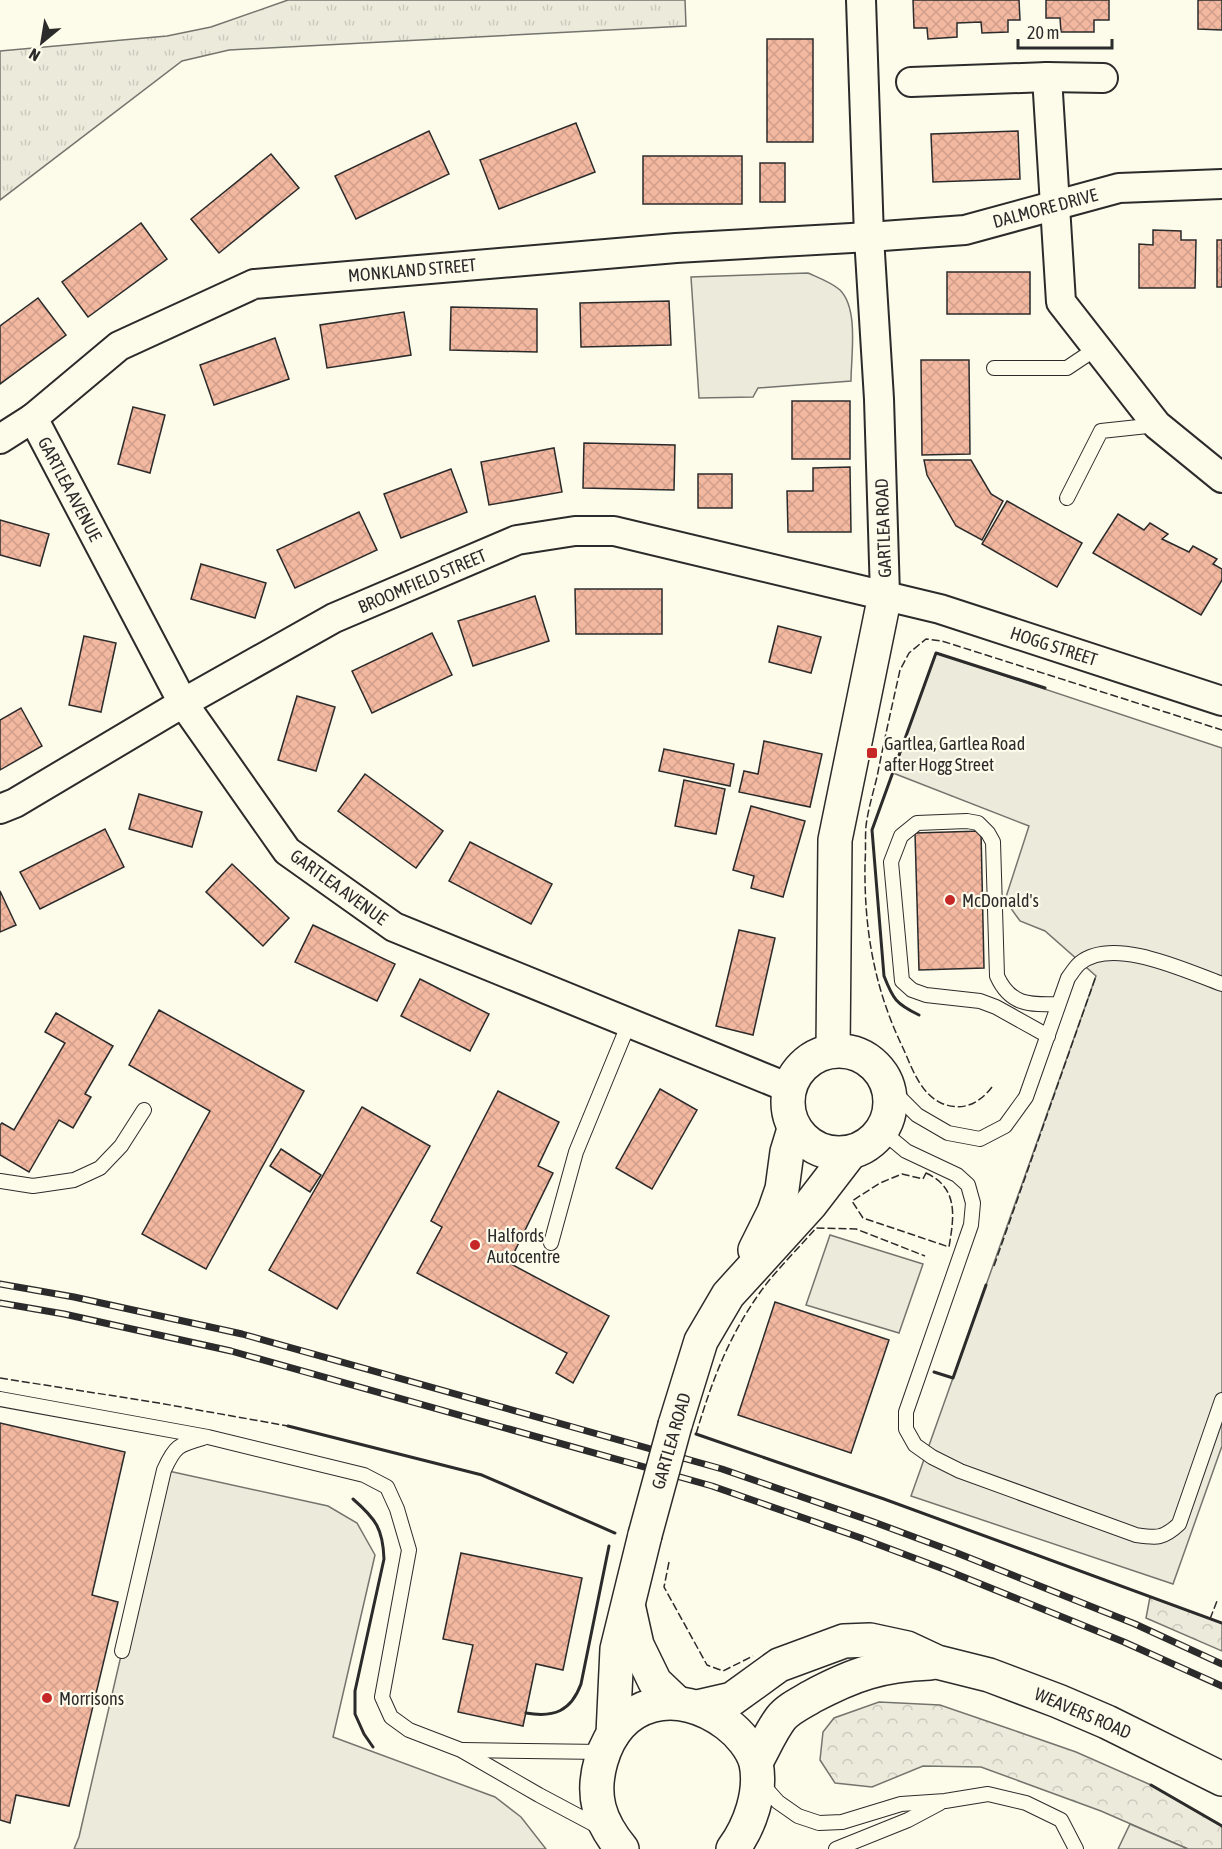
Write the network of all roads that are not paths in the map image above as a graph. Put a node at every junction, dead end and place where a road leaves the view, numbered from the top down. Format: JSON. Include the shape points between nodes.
{"nodes":[{"id":1,"x":861,"y":0,"type":"edge"},
{"id":2,"x":1047,"y":77,"type":"junction"},
{"id":3,"x":1103,"y":78,"type":"dead end"},
{"id":4,"x":911,"y":82,"type":"dead end"},
{"id":5,"x":1222,"y":184,"type":"edge"},
{"id":6,"x":1054,"y":205,"type":"junction"},
{"id":7,"x":869,"y":237,"type":"junction"},
{"id":8,"x":1097,"y":348,"type":"junction"},
{"id":9,"x":994,"y":368,"type":"dead end"},
{"id":10,"x":33,"y":418,"type":"junction"},
{"id":11,"x":1157,"y":425,"type":"junction"},
{"id":12,"x":0,"y":439,"type":"edge"},
{"id":13,"x":1222,"y":478,"type":"edge"},
{"id":14,"x":1067,"y":498,"type":"dead end"},
{"id":15,"x":885,"y":595,"type":"junction"},
{"id":16,"x":1222,"y":700,"type":"edge"},
{"id":17,"x":183,"y":703,"type":"junction"},
{"id":18,"x":0,"y":809,"type":"edge"},
{"id":19,"x":1222,"y":984,"type":"edge"},
{"id":20,"x":1058,"y":1004,"type":"junction"},
{"id":21,"x":629,"y":1023,"type":"junction"},
{"id":22,"x":1048,"y":1036,"type":"junction"},
{"id":23,"x":833,"y":1050,"type":"junction"},
{"id":24,"x":888,"y":1086,"type":"junction"},
{"id":25,"x":789,"y":1088,"type":"junction"},
{"id":26,"x":144,"y":1110,"type":"dead end"},
{"id":27,"x":794,"y":1129,"type":"junction"},
{"id":28,"x":882,"y":1131,"type":"junction"},
{"id":29,"x":850,"y":1153,"type":"junction"},
{"id":30,"x":0,"y":1181,"type":"edge"},
{"id":31,"x":551,"y":1243,"type":"dead end"},
{"id":32,"x":736,"y":1286,"type":"junction"},
{"id":33,"x":0,"y":1399,"type":"edge"},
{"id":34,"x":1222,"y":1400,"type":"edge"},
{"id":35,"x":208,"y":1437,"type":"junction"},
{"id":36,"x":628,"y":1604,"type":"junction"},
{"id":37,"x":122,"y":1651,"type":"dead end"},
{"id":38,"x":938,"y":1662,"type":"junction"},
{"id":39,"x":686,"y":1704,"type":"junction"},
{"id":40,"x":608,"y":1743,"type":"junction"},
{"id":41,"x":461,"y":1750,"type":"junction"},
{"id":42,"x":757,"y":1771,"type":"junction"},
{"id":43,"x":1222,"y":1779,"type":"edge"},
{"id":44,"x":945,"y":1801,"type":"junction"},
{"id":45,"x":615,"y":1841,"type":"edge"},
{"id":46,"x":733,"y":1849,"type":"edge"},
{"id":47,"x":836,"y":1849,"type":"edge"},
{"id":48,"x":1076,"y":1849,"type":"edge"}],
"edges":[{"from":1,"to":7,"type":"street","name":"GARTLEA ROAD"},
{"from":2,"to":3,"type":"street"},
{"from":2,"to":4,"type":"street"},
{"from":2,"to":6,"type":"street"},
{"from":5,"to":6,"type":"street","name":"DALMORE DRIVE","via":[[1119,188]]},
{"from":6,"to":7,"type":"street","name":"DALMORE DRIVE","via":[[965,230]]},
{"from":6,"to":8,"type":"street","via":[[1061,302]]},
{"from":7,"to":10,"type":"street","name":"MONKLAND STREET","via":[[676,248],[254,284],[118,346]]},
{"from":7,"to":15,"type":"street","name":"GARTLEA ROAD"},
{"from":8,"to":9,"type":"lane","via":[[1066,368]]},
{"from":8,"to":11,"type":"street"},
{"from":10,"to":12,"type":"street","name":"MONKLAND STREET"},
{"from":10,"to":17,"type":"street","name":"GARTLEA AVENUE"},
{"from":11,"to":13,"type":"street"},
{"from":11,"to":14,"type":"lane","via":[[1101,431]]},
{"from":15,"to":16,"type":"street","name":"HOGG STREET"},
{"from":15,"to":17,"type":"street","name":"BROOMFIELD STREET","via":[[614,531],[575,531],[517,540],[334,618]]},
{"from":15,"to":23,"type":"street","name":"GARTLEA ROAD","via":[[835,840]]},
{"from":17,"to":18,"type":"street","name":"BROOMFIELD STREET"},
{"from":17,"to":21,"type":"street","name":"GARTLEA AVENUE","via":[[287,851],[394,927]]},
{"from":19,"to":20,"type":"lane","via":[[1137,956],[1102,953],[1080,963],[1068,978]]},
{"from":20,"to":22,"type":"lane"},
{"from":20,"to":22,"type":"lane","via":[[1032,1005],[1020,1001],[1002,987],[997,976],[993,842],[988,832],[978,823],[968,821],[917,824],[909,828],[901,836],[891,862],[902,981],[926,995],[980,1001],[996,1007]]},
{"from":21,"to":25,"type":"street","name":"GARTLEA AVENUE"},
{"from":21,"to":31,"type":"lane","via":[[576,1152]]},
{"from":22,"to":24,"type":"lane","via":[[1026,1097],[1005,1126],[980,1138],[940,1129],[917,1115]]},
{"from":23,"to":24,"type":"street","via":[[863,1056],[877,1068]]},
{"from":23,"to":25,"type":"street","via":[[812,1057],[799,1068]]},
{"from":24,"to":28,"type":"street","via":[[890,1111]]},
{"from":25,"to":27,"type":"street","name":"GARTLEA ROAD","via":[[788,1112]]},
{"from":26,"to":30,"type":"lane","via":[[121,1146],[100,1168],[74,1180],[33,1186]]},
{"from":27,"to":29,"type":"street","via":[[809,1145],[830,1154]]},
{"from":27,"to":32,"type":"street","name":"GARTLEA ROAD","via":[[774,1212]]},
{"from":28,"to":29,"type":"street","name":"GARTLEA ROAD","via":[[869,1144]]},
{"from":28,"to":34,"type":"lane","via":[[906,1151],[957,1175],[968,1185],[973,1203],[971,1225],[906,1412],[906,1429],[915,1445],[960,1471],[1153,1538],[1168,1534],[1179,1524]]},
{"from":29,"to":32,"type":"street","name":"GARTLEA ROAD"},
{"from":32,"to":36,"type":"street","name":"GARTLEA ROAD","bridge":true,"via":[[701,1341]]},
{"from":33,"to":35,"type":"lane"},
{"from":35,"to":37,"type":"lane","via":[[181,1444],[164,1470]]},
{"from":35,"to":41,"type":"lane","via":[[364,1475],[387,1487],[408,1550],[382,1697],[391,1717],[409,1730]]},
{"from":36,"to":39,"type":"street","name":"GARTLEA ROAD","via":[[637,1645],[655,1682]]},
{"from":36,"to":40,"type":"street","name":"GARTLEA ROAD","via":[[617,1649]]},
{"from":38,"to":39,"type":"street","name":"WEAVERS ROAD","via":[[907,1648],[870,1640],[844,1641],[779,1665],[732,1699]]},
{"from":38,"to":42,"type":"street","name":"WEAVERS ROAD","via":[[872,1670],[797,1705],[782,1716]]},
{"from":38,"to":43,"type":"street","name":"WEAVERS ROAD","via":[[989,1675],[1058,1701]]},
{"from":39,"to":40,"type":"street","name":"WEAVERS ROAD","via":[[652,1704],[630,1716]]},
{"from":39,"to":42,"type":"street","name":"GARTLEA ROAD","via":[[734,1729],[747,1744]]},
{"from":40,"to":41,"type":"lane"},
{"from":40,"to":45,"type":"street","name":"GARTLEA ROAD","via":[[598,1771],[597,1790],[599,1812]]},
{"from":41,"to":45,"type":"lane"},
{"from":42,"to":44,"type":"lane","via":[[778,1802],[798,1816],[819,1823],[842,1822],[901,1804]]},
{"from":42,"to":46,"type":"street","name":"WEAVERS ROAD","via":[[748,1824]]},
{"from":44,"to":47,"type":"lane"},
{"from":44,"to":48,"type":"lane","via":[[988,1794],[1026,1803],[1061,1820]]}]}
